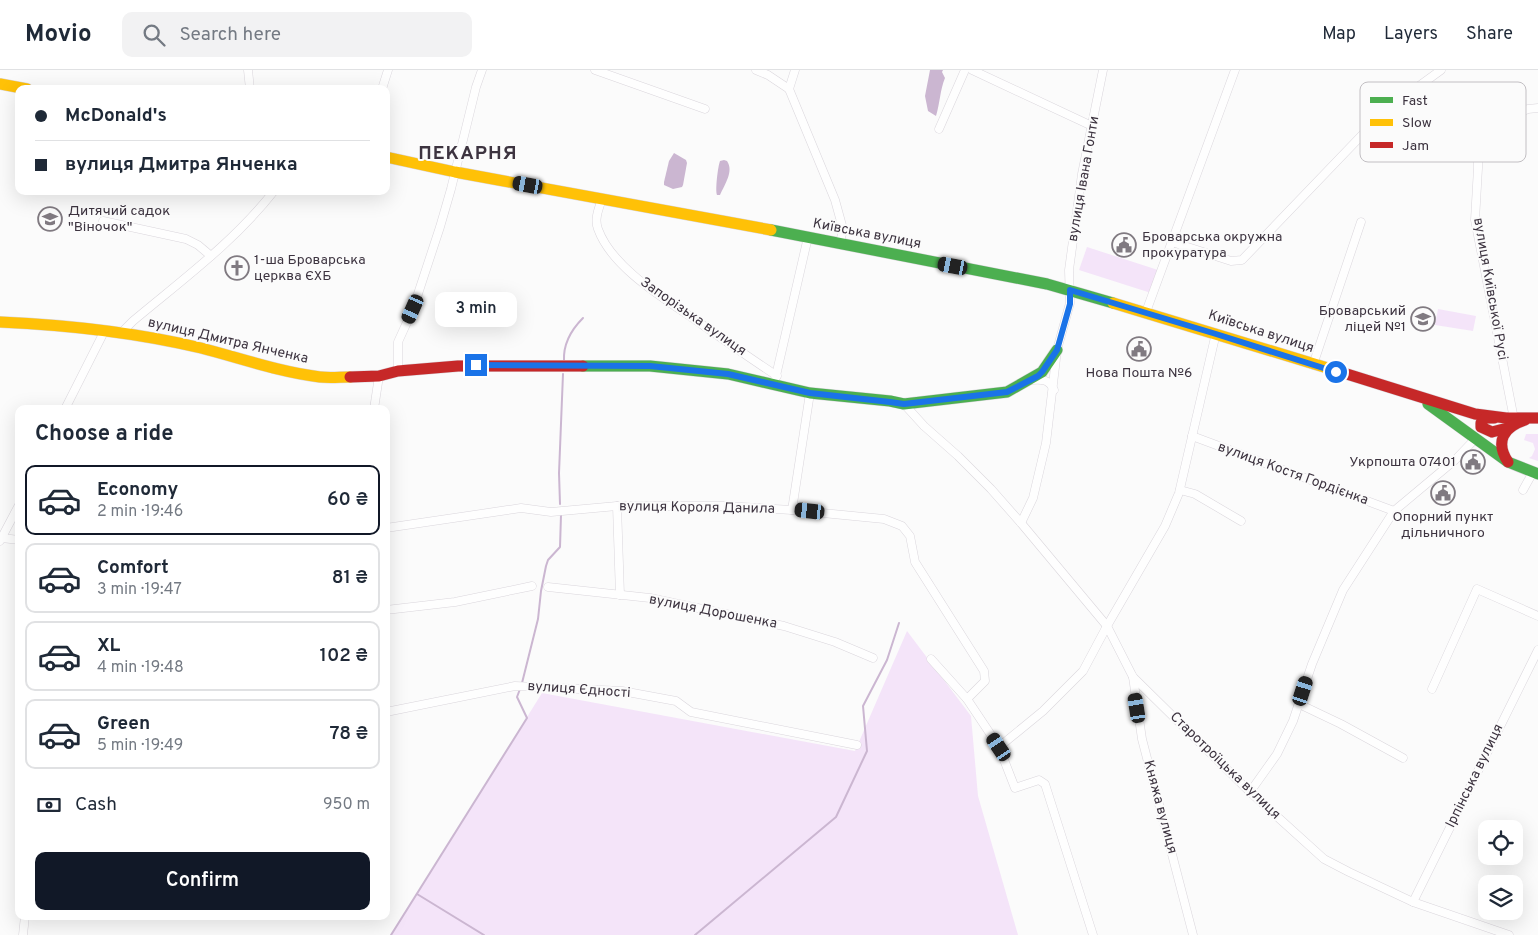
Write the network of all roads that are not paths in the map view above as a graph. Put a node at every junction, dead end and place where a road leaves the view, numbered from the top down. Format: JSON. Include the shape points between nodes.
{"nodes":[{"id":1,"x":248,"y":70,"type":"edge"},
{"id":2,"x":388,"y":70,"type":"edge"},
{"id":3,"x":482,"y":70,"type":"edge"},
{"id":4,"x":595,"y":70,"type":"edge"},
{"id":5,"x":756,"y":70,"type":"edge"},
{"id":6,"x":795,"y":70,"type":"edge"},
{"id":7,"x":965,"y":70,"type":"edge"},
{"id":8,"x":972,"y":70,"type":"edge"},
{"id":9,"x":1103,"y":70,"type":"edge"},
{"id":10,"x":1235,"y":70,"type":"edge"},
{"id":11,"x":1441,"y":70,"type":"edge"},
{"id":12,"x":1424,"y":82,"type":"edge"},
{"id":13,"x":0,"y":84,"type":"edge"},
{"id":14,"x":250,"y":85,"type":"edge"},
{"id":15,"x":383,"y":85,"type":"edge"},
{"id":16,"x":15,"y":87,"type":"edge"},
{"id":17,"x":789,"y":89,"type":"junction"},
{"id":18,"x":705,"y":109,"type":"dead end"},
{"id":19,"x":1092,"y":126,"type":"junction"},
{"id":20,"x":940,"y":129,"type":"dead end"},
{"id":21,"x":1360,"y":137,"type":"edge"},
{"id":22,"x":390,"y":158,"type":"edge"},
{"id":23,"x":1478,"y":162,"type":"edge"},
{"id":24,"x":455,"y":172,"type":"junction"},
{"id":25,"x":271,"y":195,"type":"edge"},
{"id":26,"x":602,"y":199,"type":"junction"},
{"id":27,"x":103,"y":222,"type":"dead end"},
{"id":28,"x":1361,"y":222,"type":"dead end"},
{"id":29,"x":808,"y":237,"type":"junction"},
{"id":30,"x":1172,"y":242,"type":"junction"},
{"id":31,"x":840,"y":244,"type":"junction"},
{"id":32,"x":211,"y":256,"type":"junction"},
{"id":33,"x":1070,"y":290,"type":"junction"},
{"id":34,"x":1146,"y":312,"type":"junction"},
{"id":35,"x":0,"y":322,"type":"edge"},
{"id":36,"x":105,"y":330,"type":"junction"},
{"id":37,"x":122,"y":332,"type":"junction"},
{"id":38,"x":1216,"y":334,"type":"junction"},
{"id":39,"x":1057,"y":350,"type":"junction"},
{"id":40,"x":1313,"y":364,"type":"junction"},
{"id":41,"x":398,"y":372,"type":"junction"},
{"id":42,"x":379,"y":376,"type":"junction"},
{"id":43,"x":775,"y":380,"type":"junction"},
{"id":44,"x":1030,"y":380,"type":"junction"},
{"id":45,"x":1054,"y":390,"type":"junction"},
{"id":46,"x":810,"y":393,"type":"junction"},
{"id":47,"x":1420,"y":398,"type":"junction"},
{"id":48,"x":904,"y":404,"type":"junction"},
{"id":49,"x":68,"y":405,"type":"edge"},
{"id":50,"x":375,"y":405,"type":"edge"},
{"id":51,"x":1533,"y":418,"type":"edge"},
{"id":52,"x":1512,"y":423,"type":"junction"},
{"id":53,"x":1192,"y":436,"type":"junction"},
{"id":54,"x":1476,"y":438,"type":"junction"},
{"id":55,"x":1508,"y":462,"type":"junction"},
{"id":56,"x":1536,"y":473,"type":"edge"},
{"id":57,"x":1180,"y":490,"type":"junction"},
{"id":58,"x":1523,"y":490,"type":"dead end"},
{"id":59,"x":617,"y":506,"type":"junction"},
{"id":60,"x":792,"y":510,"type":"junction"},
{"id":61,"x":1394,"y":511,"type":"junction"},
{"id":62,"x":15,"y":513,"type":"edge"},
{"id":63,"x":1241,"y":521,"type":"dead end"},
{"id":64,"x":1021,"y":523,"type":"junction"},
{"id":65,"x":390,"y":527,"type":"edge"},
{"id":66,"x":1,"y":540,"type":"edge"},
{"id":67,"x":15,"y":540,"type":"edge"},
{"id":68,"x":532,"y":586,"type":"dead end"},
{"id":69,"x":548,"y":587,"type":"dead end"},
{"id":70,"x":620,"y":595,"type":"junction"},
{"id":71,"x":390,"y":610,"type":"edge"},
{"id":72,"x":1538,"y":616,"type":"edge"},
{"id":73,"x":1107,"y":626,"type":"junction"},
{"id":74,"x":1538,"y":650,"type":"edge"},
{"id":75,"x":873,"y":658,"type":"dead end"},
{"id":76,"x":931,"y":659,"type":"dead end"},
{"id":77,"x":1132,"y":677,"type":"junction"},
{"id":78,"x":1432,"y":689,"type":"dead end"},
{"id":79,"x":967,"y":699,"type":"junction"},
{"id":80,"x":1299,"y":704,"type":"junction"},
{"id":81,"x":390,"y":711,"type":"edge"},
{"id":82,"x":857,"y":745,"type":"dead end"},
{"id":83,"x":999,"y":747,"type":"junction"},
{"id":84,"x":1403,"y":758,"type":"dead end"},
{"id":85,"x":1250,"y":792,"type":"junction"},
{"id":86,"x":1413,"y":902,"type":"junction"},
{"id":87,"x":25,"y":920,"type":"edge"},
{"id":88,"x":23,"y":935,"type":"edge"},
{"id":89,"x":1093,"y":935,"type":"edge"},
{"id":90,"x":1193,"y":935,"type":"edge"},
{"id":91,"x":1509,"y":935,"type":"edge"}],
"edges":[{"from":1,"to":14,"type":"street"},
{"from":2,"to":15,"type":"street"},
{"from":3,"to":24,"type":"street"},
{"from":4,"to":18,"type":"street"},
{"from":5,"to":17,"type":"street"},
{"from":6,"to":17,"type":"street"},
{"from":7,"to":20,"type":"street"},
{"from":8,"to":19,"type":"street"},
{"from":9,"to":19,"type":"street","name":"вулиця Івана Гонти"},
{"from":10,"to":30,"type":"street"},
{"from":11,"to":12,"type":"street"},
{"from":13,"to":16,"type":"main road"},
{"from":17,"to":31,"type":"street","via":[[835,200],[843,229]]},
{"from":19,"to":33,"type":"street","name":"вулиця Івана Гонти","via":[[1069,270]]},
{"from":21,"to":30,"type":"street","via":[[1242,260],[1231,261]]},
{"from":22,"to":24,"type":"main road","name":"Київська вулиця"},
{"from":23,"to":52,"type":"street","name":"вулиця Київської Русі","via":[[1475,220]]},
{"from":24,"to":26,"type":"main road","name":"Київська вулиця"},
{"from":24,"to":41,"type":"street","via":[[416,300],[398,342]]},
{"from":25,"to":32,"type":"street","via":[[256,214]]},
{"from":26,"to":29,"type":"main road","name":"Київська вулиця"},
{"from":26,"to":43,"type":"street","name":"Запорізька вулиця","via":[[596,222],[617,258],[641,283]]},
{"from":27,"to":32,"type":"street","via":[[186,239]]},
{"from":28,"to":40,"type":"street"},
{"from":29,"to":31,"type":"main road","name":"Київська вулиця"},
{"from":29,"to":43,"type":"street"},
{"from":30,"to":34,"type":"street"},
{"from":31,"to":33,"type":"main road","name":"Київська вулиця"},
{"from":32,"to":37,"type":"street"},
{"from":33,"to":34,"type":"main road","name":"Київська вулиця"},
{"from":33,"to":39,"type":"street","name":"вулиця Івана Гонти","via":[[1070,304]]},
{"from":34,"to":38,"type":"main road","name":"Київська вулиця"},
{"from":35,"to":36,"type":"main road","name":"вулиця Дмитра Янченка"},
{"from":36,"to":37,"type":"main road","name":"вулиця Дмитра Янченка"},
{"from":36,"to":49,"type":"street"},
{"from":37,"to":42,"type":"main road","name":"вулиця Дмитра Янченка","via":[[200,348],[295,374]]},
{"from":38,"to":40,"type":"main road","name":"Київська вулиця"},
{"from":38,"to":53,"type":"street"},
{"from":39,"to":44,"type":"main road","name":"вулиця Дмитра Янченка","via":[[1042,372]]},
{"from":39,"to":45,"type":"street","name":"вулиця Івана Гонти"},
{"from":40,"to":47,"type":"main road","name":"Київська вулиця"},
{"from":41,"to":42,"type":"main road","name":"вулиця Дмитра Янченка"},
{"from":41,"to":43,"type":"main road","name":"вулиця Дмитра Янченка","via":[[458,366],[650,366]]},
{"from":42,"to":50,"type":"street"},
{"from":43,"to":46,"type":"main road","name":"вулиця Дмитра Янченка"},
{"from":44,"to":45,"type":"street","via":[[1049,382]]},
{"from":44,"to":48,"type":"main road","name":"вулиця Дмитра Янченка","via":[[1007,392]]},
{"from":45,"to":64,"type":"street","name":"вулиця Івана Гонти","via":[[1039,475]]},
{"from":46,"to":48,"type":"main road","name":"вулиця Дмитра Янченка"},
{"from":46,"to":60,"type":"street"},
{"from":47,"to":52,"type":"main road","name":"Київська вулиця","via":[[1494,418],[1485,418],[1481,423],[1487,432],[1494,433]]},
{"from":47,"to":54,"type":"main road"},
{"from":48,"to":64,"type":"street","name":"Старотроїцька вулиця"},
{"from":51,"to":52,"type":"main road"},
{"from":52,"to":55,"type":"main road","via":[[1501,444]]},
{"from":53,"to":57,"type":"street"},
{"from":53,"to":61,"type":"street","name":"вулиця Костя Гордієнка"},
{"from":54,"to":55,"type":"main road"},
{"from":54,"to":61,"type":"street"},
{"from":55,"to":56,"type":"main road"},
{"from":56,"to":58,"type":"street"},
{"from":57,"to":63,"type":"street","via":[[1195,494]]},
{"from":57,"to":73,"type":"street","via":[[1165,526]]},
{"from":59,"to":60,"type":"street","name":"вулиця Короля Данила"},
{"from":59,"to":65,"type":"street","name":"вулиця Короля Данила","via":[[551,512],[521,508]]},
{"from":59,"to":70,"type":"street"},
{"from":60,"to":79,"type":"street","name":"вулиця Короля Данила","via":[[884,519],[902,526],[910,536],[915,562],[984,671],[985,681]]},
{"from":61,"to":80,"type":"street","via":[[1343,590]]},
{"from":62,"to":66,"type":"street"},
{"from":64,"to":73,"type":"street","name":"Старотроїцька вулиця"},
{"from":66,"to":67,"type":"street"},
{"from":68,"to":71,"type":"street","via":[[455,602]]},
{"from":69,"to":70,"type":"street","name":"вулиця Дорошенка"},
{"from":70,"to":75,"type":"street","name":"вулиця Дорошенка","via":[[650,598],[784,626]]},
{"from":72,"to":78,"type":"street","via":[[1477,589]]},
{"from":73,"to":77,"type":"street","name":"Старотроїцька вулиця"},
{"from":73,"to":83,"type":"street","via":[[1083,671],[1043,711]]},
{"from":74,"to":86,"type":"street","name":"Ірпінська вулиця"},
{"from":76,"to":79,"type":"street"},
{"from":77,"to":85,"type":"street","name":"Старотроїцька вулиця"},
{"from":77,"to":90,"type":"street","name":"Княжа вулиця","via":[[1142,738]]},
{"from":79,"to":83,"type":"street"},
{"from":80,"to":84,"type":"street"},
{"from":80,"to":85,"type":"street","via":[[1277,754]]},
{"from":81,"to":82,"type":"street","name":"вулиця Єдності","via":[[515,686],[622,691],[676,701],[690,712]]},
{"from":83,"to":89,"type":"street","via":[[1015,788],[1039,780],[1045,784]]},
{"from":85,"to":86,"type":"street","name":"Старотроїцька вулиця","via":[[1324,859]]},
{"from":86,"to":91,"type":"street","name":"Старотроїцька вулиця"},
{"from":87,"to":88,"type":"street"}]}
